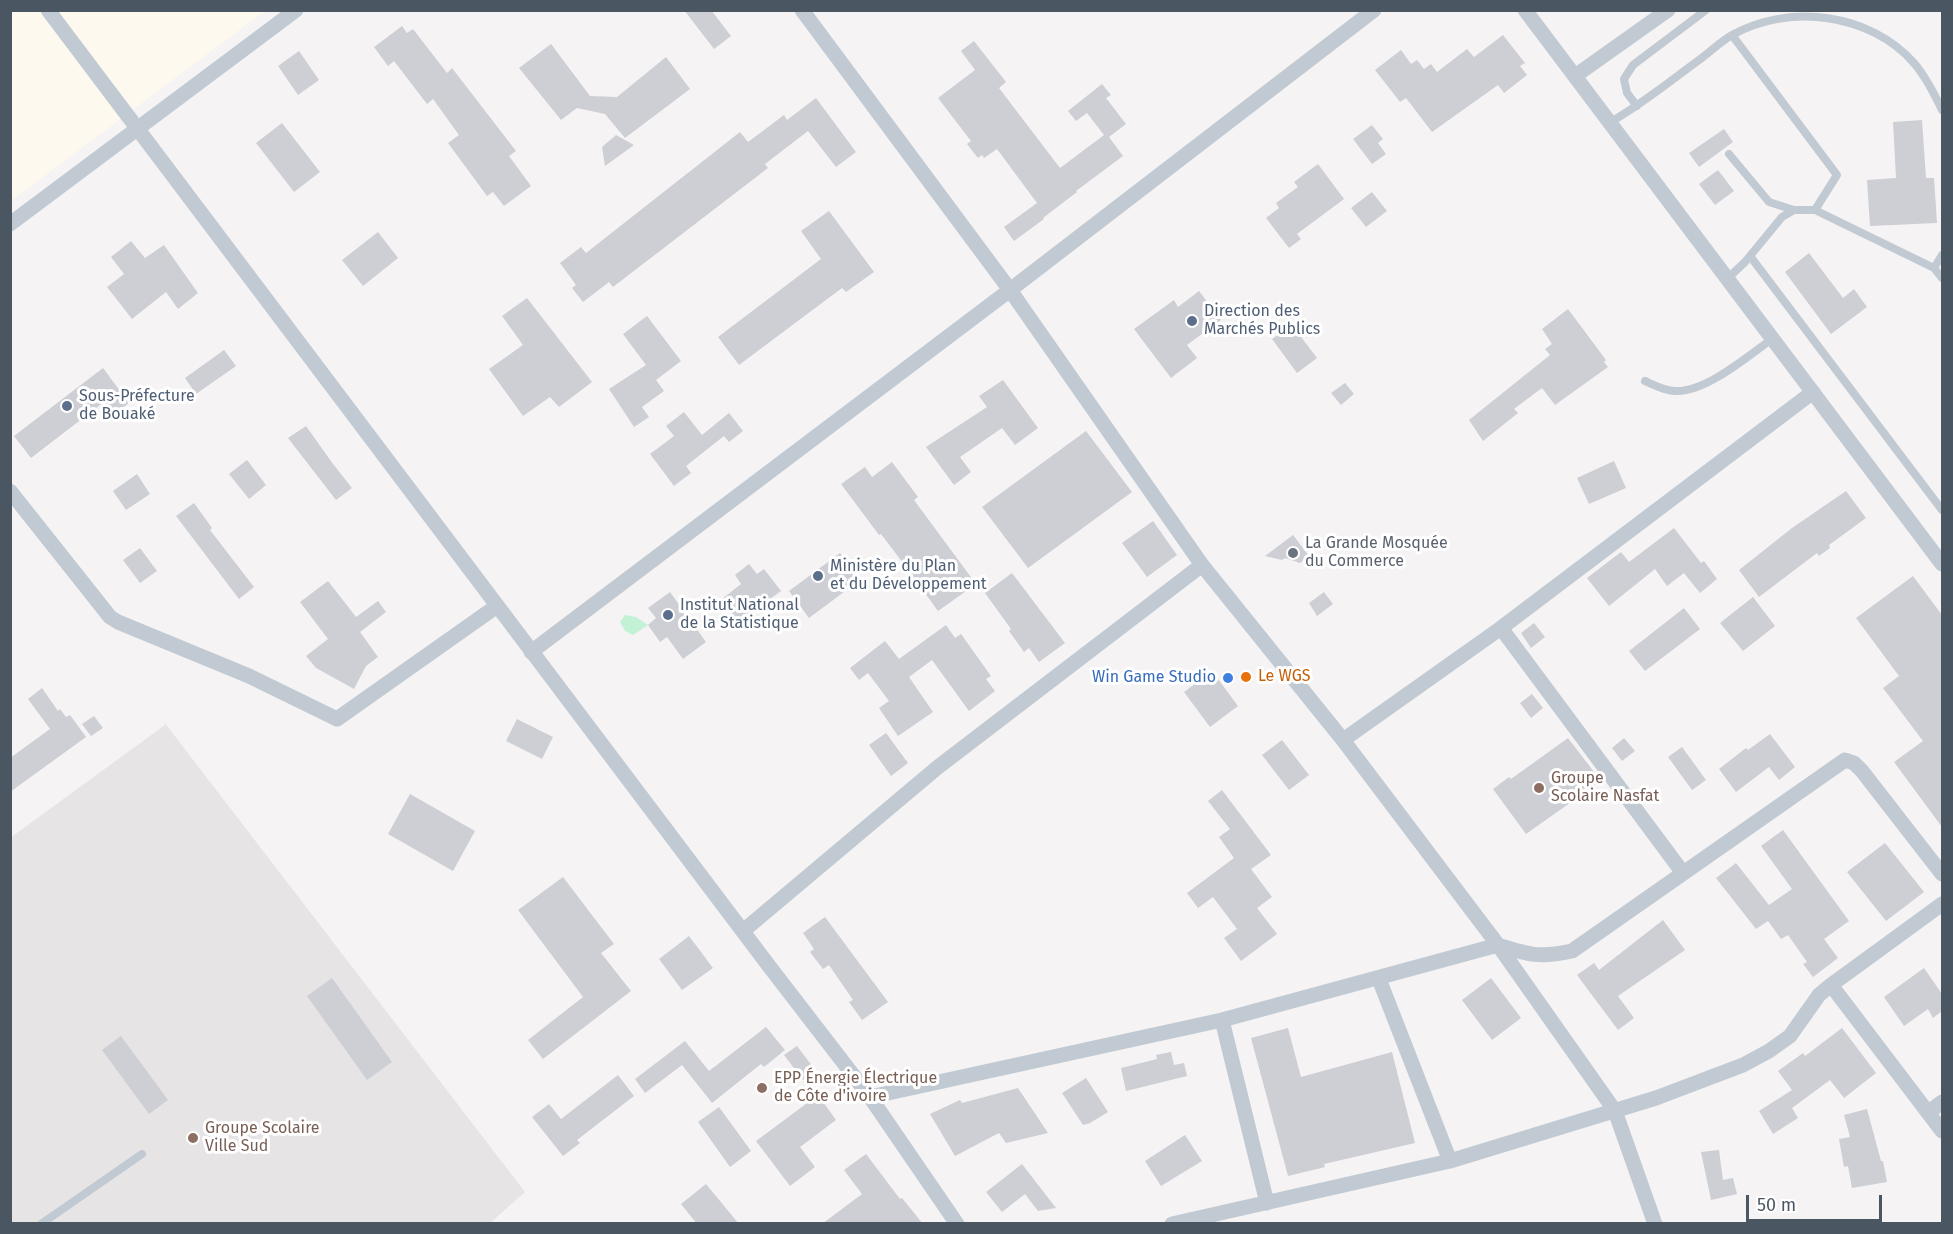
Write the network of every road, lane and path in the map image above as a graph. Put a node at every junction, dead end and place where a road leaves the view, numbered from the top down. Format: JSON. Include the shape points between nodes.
{"nodes":[{"id":1,"x":48,"y":10,"type":"edge"},
{"id":2,"x":296,"y":10,"type":"edge"},
{"id":3,"x":802,"y":10,"type":"edge"},
{"id":4,"x":1374,"y":10,"type":"edge"},
{"id":5,"x":1524,"y":10,"type":"edge"},
{"id":6,"x":1668,"y":10,"type":"edge"},
{"id":7,"x":1706,"y":10,"type":"edge"},
{"id":8,"x":1732,"y":35,"type":"junction"},
{"id":9,"x":1575,"y":76,"type":"junction"},
{"id":10,"x":1637,"y":106,"type":"junction"},
{"id":11,"x":1942,"y":110,"type":"edge"},
{"id":12,"x":1609,"y":123,"type":"junction"},
{"id":13,"x":137,"y":129,"type":"junction"},
{"id":14,"x":1729,"y":154,"type":"dead end"},
{"id":15,"x":1794,"y":210,"type":"junction"},
{"id":16,"x":1815,"y":210,"type":"junction"},
{"id":17,"x":10,"y":224,"type":"edge"},
{"id":18,"x":1750,"y":255,"type":"junction"},
{"id":19,"x":1942,"y":255,"type":"edge"},
{"id":20,"x":1934,"y":268,"type":"junction"},
{"id":21,"x":1942,"y":278,"type":"edge"},
{"id":22,"x":1727,"y":279,"type":"junction"},
{"id":23,"x":1010,"y":290,"type":"junction"},
{"id":24,"x":1772,"y":339,"type":"junction"},
{"id":25,"x":1645,"y":381,"type":"dead end"},
{"id":26,"x":1813,"y":392,"type":"junction"},
{"id":27,"x":10,"y":491,"type":"edge"},
{"id":28,"x":1942,"y":510,"type":"edge"},
{"id":29,"x":1942,"y":564,"type":"edge"},
{"id":30,"x":1202,"y":565,"type":"junction"},
{"id":31,"x":497,"y":606,"type":"junction"},
{"id":32,"x":1501,"y":628,"type":"junction"},
{"id":33,"x":531,"y":652,"type":"junction"},
{"id":34,"x":1343,"y":740,"type":"junction"},
{"id":35,"x":1683,"y":873,"type":"junction"},
{"id":36,"x":1942,"y":874,"type":"edge"},
{"id":37,"x":1942,"y":904,"type":"edge"},
{"id":38,"x":743,"y":932,"type":"junction"},
{"id":39,"x":1498,"y":945,"type":"junction"},
{"id":40,"x":1379,"y":978,"type":"junction"},
{"id":41,"x":1831,"y":985,"type":"junction"},
{"id":42,"x":1222,"y":1020,"type":"junction"},
{"id":43,"x":870,"y":1097,"type":"junction"},
{"id":44,"x":1942,"y":1102,"type":"edge"},
{"id":45,"x":1615,"y":1112,"type":"junction"},
{"id":46,"x":1929,"y":1112,"type":"junction"},
{"id":47,"x":1942,"y":1131,"type":"edge"},
{"id":48,"x":142,"y":1154,"type":"dead end"},
{"id":49,"x":1450,"y":1161,"type":"junction"},
{"id":50,"x":1267,"y":1203,"type":"junction"},
{"id":51,"x":41,"y":1224,"type":"edge"},
{"id":52,"x":957,"y":1224,"type":"edge"},
{"id":53,"x":1172,"y":1224,"type":"edge"},
{"id":54,"x":1655,"y":1224,"type":"edge"}],
"edges":[{"from":1,"to":13,"type":"street"},
{"from":2,"to":13,"type":"street"},
{"from":3,"to":23,"type":"street"},
{"from":4,"to":23,"type":"street"},
{"from":5,"to":9,"type":"street"},
{"from":6,"to":9,"type":"street"},
{"from":7,"to":10,"type":"lane","via":[[1633,65],[1624,79]]},
{"from":8,"to":10,"type":"lane"},
{"from":8,"to":11,"type":"lane","via":[[1780,18],[1837,19],[1861,27],[1889,42],[1912,62],[1931,86]]},
{"from":8,"to":16,"type":"lane","via":[[1837,175]]},
{"from":9,"to":12,"type":"street"},
{"from":10,"to":12,"type":"lane"},
{"from":12,"to":22,"type":"street"},
{"from":13,"to":17,"type":"street"},
{"from":13,"to":31,"type":"street"},
{"from":14,"to":15,"type":"lane","via":[[1769,202]]},
{"from":15,"to":16,"type":"lane"},
{"from":15,"to":18,"type":"lane","via":[[1782,217]]},
{"from":16,"to":20,"type":"lane"},
{"from":18,"to":22,"type":"lane"},
{"from":18,"to":28,"type":"lane"},
{"from":19,"to":20,"type":"lane"},
{"from":20,"to":21,"type":"lane"},
{"from":22,"to":24,"type":"street"},
{"from":23,"to":30,"type":"street"},
{"from":23,"to":33,"type":"street"},
{"from":24,"to":25,"type":"lane","via":[[1707,384],[1688,391],[1673,391]]},
{"from":24,"to":26,"type":"street"},
{"from":26,"to":29,"type":"street"},
{"from":26,"to":32,"type":"street"},
{"from":27,"to":31,"type":"street","via":[[118,622],[249,676],[337,719]]},
{"from":30,"to":34,"type":"street"},
{"from":30,"to":38,"type":"street","via":[[938,767]]},
{"from":31,"to":33,"type":"street"},
{"from":32,"to":34,"type":"street"},
{"from":32,"to":35,"type":"street"},
{"from":33,"to":38,"type":"street"},
{"from":34,"to":39,"type":"street"},
{"from":35,"to":36,"type":"street","via":[[1845,760],[1862,771]]},
{"from":35,"to":39,"type":"street","via":[[1572,951],[1533,956]]},
{"from":37,"to":41,"type":"street"},
{"from":38,"to":43,"type":"street"},
{"from":39,"to":40,"type":"street"},
{"from":39,"to":45,"type":"street"},
{"from":40,"to":42,"type":"street"},
{"from":40,"to":49,"type":"street"},
{"from":41,"to":45,"type":"street","via":[[1790,1036],[1769,1051],[1743,1065]]},
{"from":41,"to":46,"type":"street"},
{"from":42,"to":43,"type":"street"},
{"from":42,"to":50,"type":"street"},
{"from":43,"to":52,"type":"street"},
{"from":44,"to":46,"type":"street"},
{"from":45,"to":49,"type":"street"},
{"from":45,"to":54,"type":"street"},
{"from":46,"to":47,"type":"street"},
{"from":48,"to":51,"type":"lane"},
{"from":49,"to":50,"type":"street"},
{"from":50,"to":53,"type":"street"}]}
